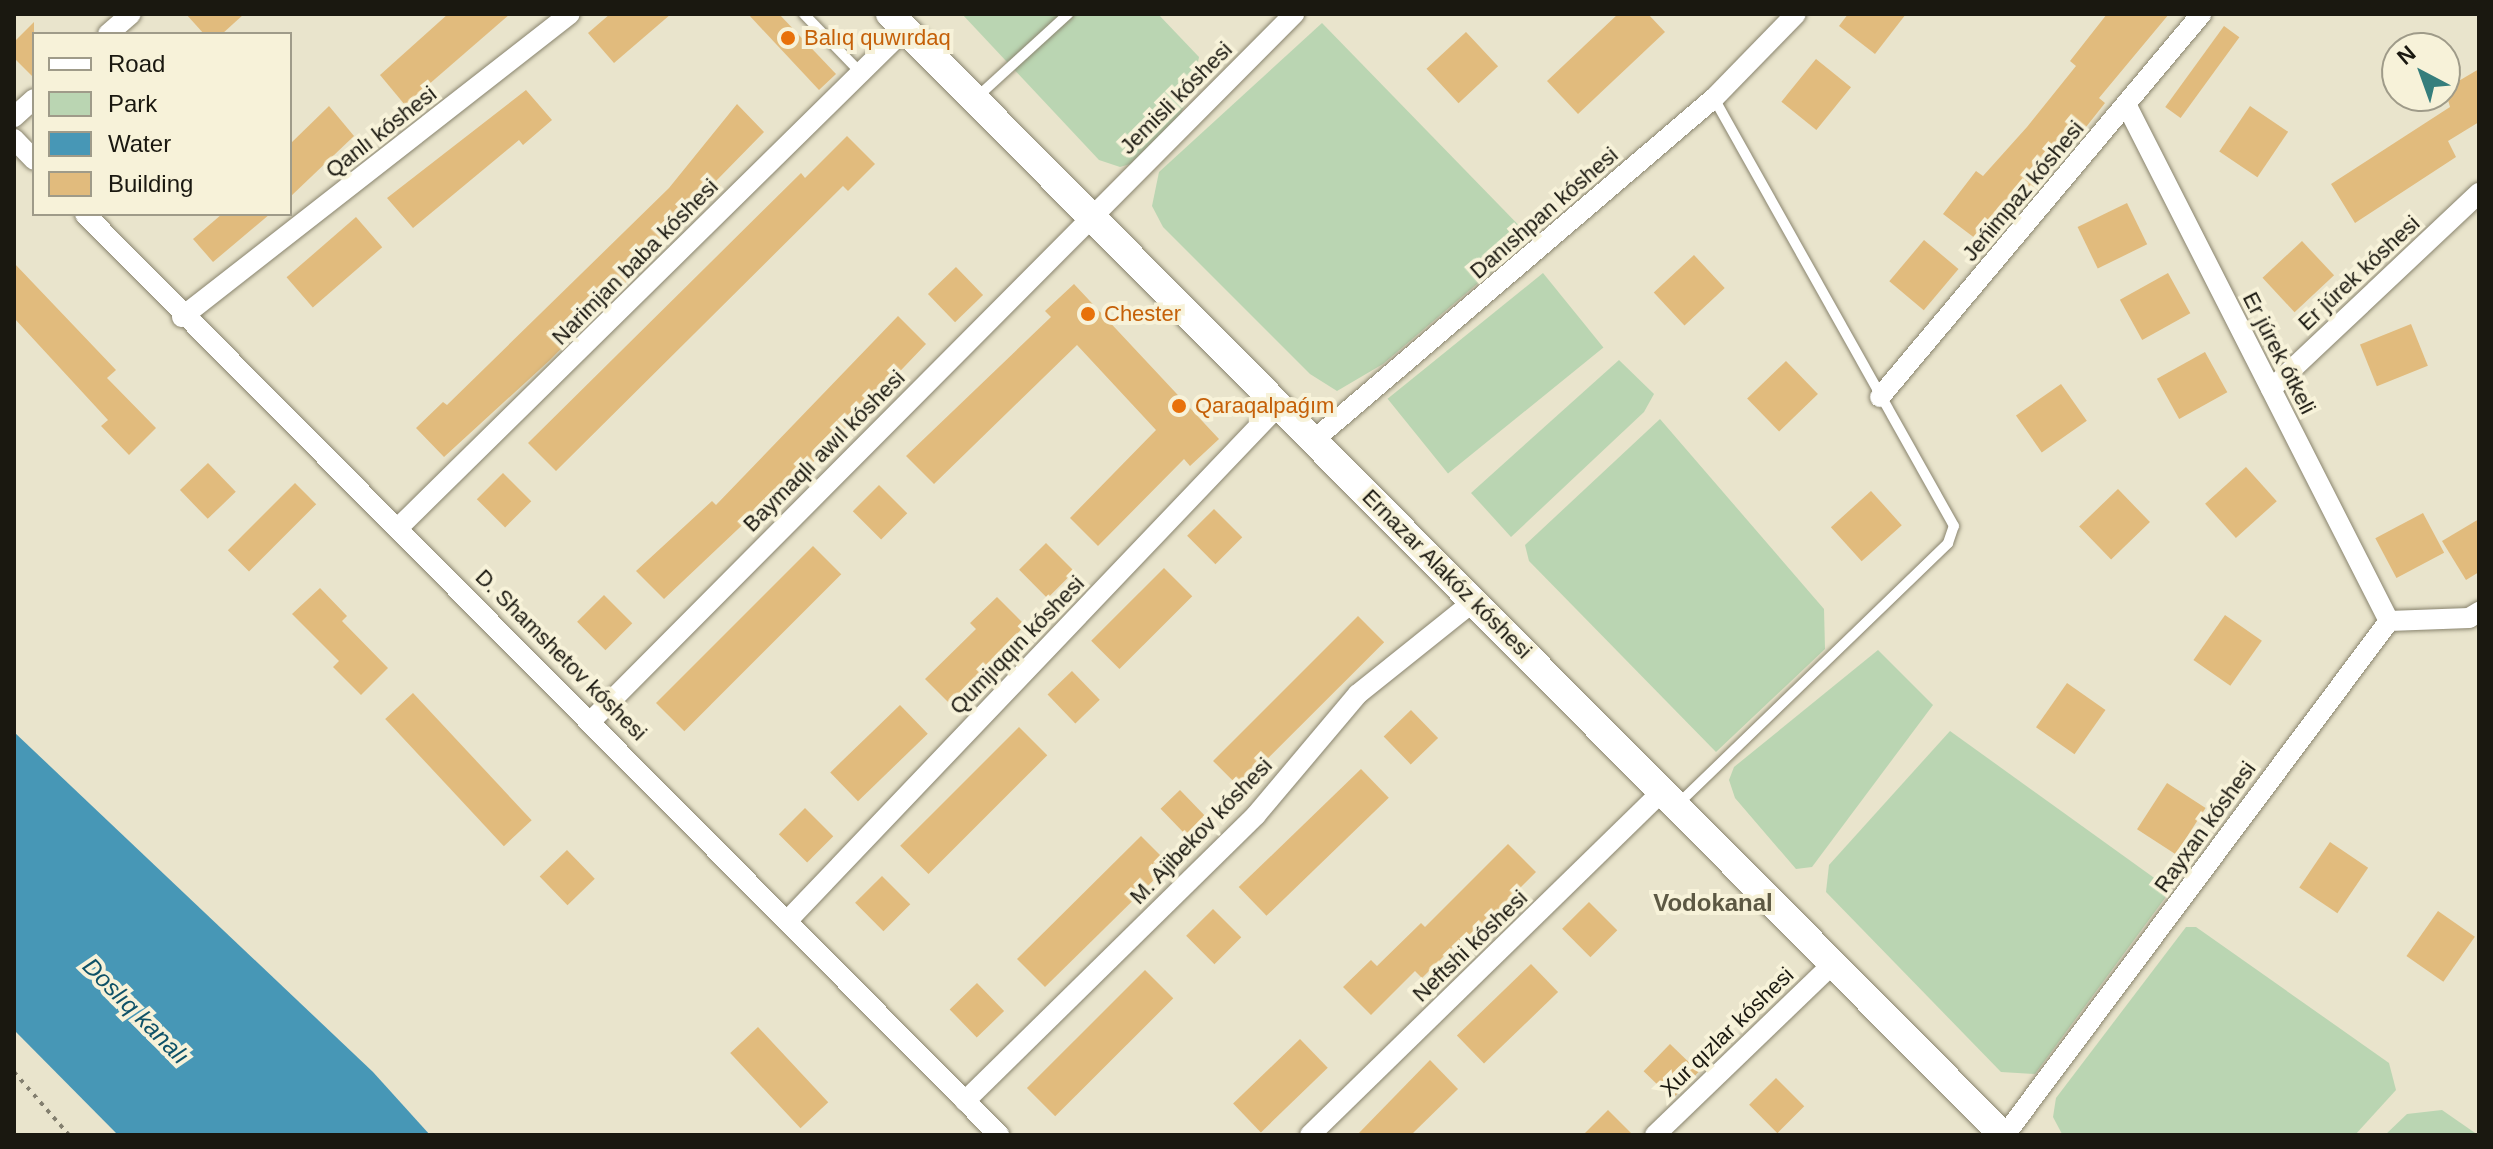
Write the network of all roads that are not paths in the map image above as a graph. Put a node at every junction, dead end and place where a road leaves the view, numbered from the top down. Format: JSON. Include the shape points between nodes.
{"nodes":[{"id":1,"x":131,"y":14,"type":"edge"},
{"id":2,"x":570,"y":14,"type":"edge"},
{"id":3,"x":804,"y":14,"type":"edge"},
{"id":4,"x":1068,"y":14,"type":"edge"},
{"id":5,"x":1294,"y":14,"type":"edge"},
{"id":6,"x":1796,"y":14,"type":"edge"},
{"id":7,"x":2201,"y":14,"type":"edge"},
{"id":8,"x":898,"y":22,"type":"edge"},
{"id":9,"x":110,"y":32,"type":"edge"},
{"id":10,"x":860,"y":72,"type":"junction"},
{"id":11,"x":1714,"y":98,"type":"junction"},
{"id":12,"x":975,"y":99,"type":"junction"},
{"id":13,"x":32,"y":101,"type":"edge"},
{"id":14,"x":2127,"y":106,"type":"junction"},
{"id":15,"x":14,"y":117,"type":"edge"},
{"id":16,"x":14,"y":139,"type":"edge"},
{"id":17,"x":32,"y":158,"type":"edge"},
{"id":18,"x":2479,"y":193,"type":"edge"},
{"id":19,"x":87,"y":216,"type":"edge"},
{"id":20,"x":1091,"y":217,"type":"junction"},
{"id":21,"x":182,"y":317,"type":"junction"},
{"id":22,"x":2271,"y":389,"type":"junction"},
{"id":23,"x":1880,"y":397,"type":"junction"},
{"id":24,"x":1279,"y":405,"type":"junction"},
{"id":25,"x":1315,"y":439,"type":"junction"},
{"id":26,"x":398,"y":528,"type":"junction"},
{"id":27,"x":1474,"y":601,"type":"junction"},
{"id":28,"x":2479,"y":612,"type":"edge"},
{"id":29,"x":2389,"y":621,"type":"junction"},
{"id":30,"x":592,"y":720,"type":"junction"},
{"id":31,"x":1669,"y":799,"type":"junction"},
{"id":32,"x":790,"y":918,"type":"junction"},
{"id":33,"x":1833,"y":964,"type":"junction"},
{"id":34,"x":965,"y":1101,"type":"junction"},
{"id":35,"x":999,"y":1135,"type":"edge"},
{"id":36,"x":1310,"y":1135,"type":"edge"},
{"id":37,"x":1655,"y":1135,"type":"edge"},
{"id":38,"x":2004,"y":1135,"type":"edge"}],
"edges":[{"from":1,"to":9,"type":"street"},
{"from":2,"to":21,"type":"street","name":"Qanlı kóshesi"},
{"from":3,"to":10,"type":"lane"},
{"from":4,"to":12,"type":"lane"},
{"from":5,"to":20,"type":"street","name":"Jemisli kóshesi"},
{"from":6,"to":11,"type":"street","name":"Danıshpan kóshesi"},
{"from":7,"to":14,"type":"street","name":"Jeńimpaz kóshesi"},
{"from":8,"to":10,"type":"street","name":"Narimjan baba kóshesi"},
{"from":8,"to":12,"type":"main road","name":"Ernazar Alakóz kóshesi"},
{"from":10,"to":26,"type":"street","name":"Narimjan baba kóshesi"},
{"from":11,"to":23,"type":"lane"},
{"from":11,"to":25,"type":"street","name":"Danıshpan kóshesi"},
{"from":12,"to":20,"type":"main road","name":"Ernazar Alakóz kóshesi"},
{"from":13,"to":15,"type":"street"},
{"from":14,"to":22,"type":"street","name":"Er júrek ótkeli"},
{"from":14,"to":23,"type":"street","name":"Jeńimpaz kóshesi"},
{"from":16,"to":17,"type":"street"},
{"from":18,"to":22,"type":"street","name":"Er júrek kóshesi"},
{"from":19,"to":21,"type":"street","name":"D. Shamshetov kóshesi"},
{"from":20,"to":24,"type":"main road","name":"Ernazar Alakóz kóshesi"},
{"from":20,"to":30,"type":"street","name":"Baymaqlı awıl kóshesi"},
{"from":21,"to":26,"type":"street","name":"D. Shamshetov kóshesi"},
{"from":22,"to":29,"type":"street","name":"Er júrek ótkeli"},
{"from":23,"to":31,"type":"lane","via":[[1954,526],[1948,543]]},
{"from":24,"to":25,"type":"main road","name":"Ernazar Alakóz kóshesi"},
{"from":24,"to":32,"type":"street","name":"Qumjıqqın kóshesi"},
{"from":25,"to":27,"type":"main road","name":"Ernazar Alakóz kóshesi"},
{"from":26,"to":30,"type":"street","name":"D. Shamshetov kóshesi"},
{"from":27,"to":31,"type":"main road","name":"Ernazar Alakóz kóshesi"},
{"from":27,"to":34,"type":"street","name":"M. Ajibekov kóshesi","via":[[1358,694],[1256,815]]},
{"from":28,"to":29,"type":"street","via":[[2469,618]]},
{"from":29,"to":38,"type":"street","name":"Rayxan kóshesi"},
{"from":30,"to":32,"type":"street","name":"D. Shamshetov kóshesi"},
{"from":31,"to":33,"type":"main road","name":"Ernazar Alakóz kóshesi"},
{"from":31,"to":36,"type":"street","name":"Neftshi kóshesi"},
{"from":32,"to":34,"type":"street","name":"D. Shamshetov kóshesi"},
{"from":33,"to":37,"type":"street","name":"Xur qızlar kóshesi"},
{"from":33,"to":38,"type":"main road","name":"Ernazar Alakóz kóshesi"},
{"from":34,"to":35,"type":"street","name":"D. Shamshetov kóshesi"}]}
